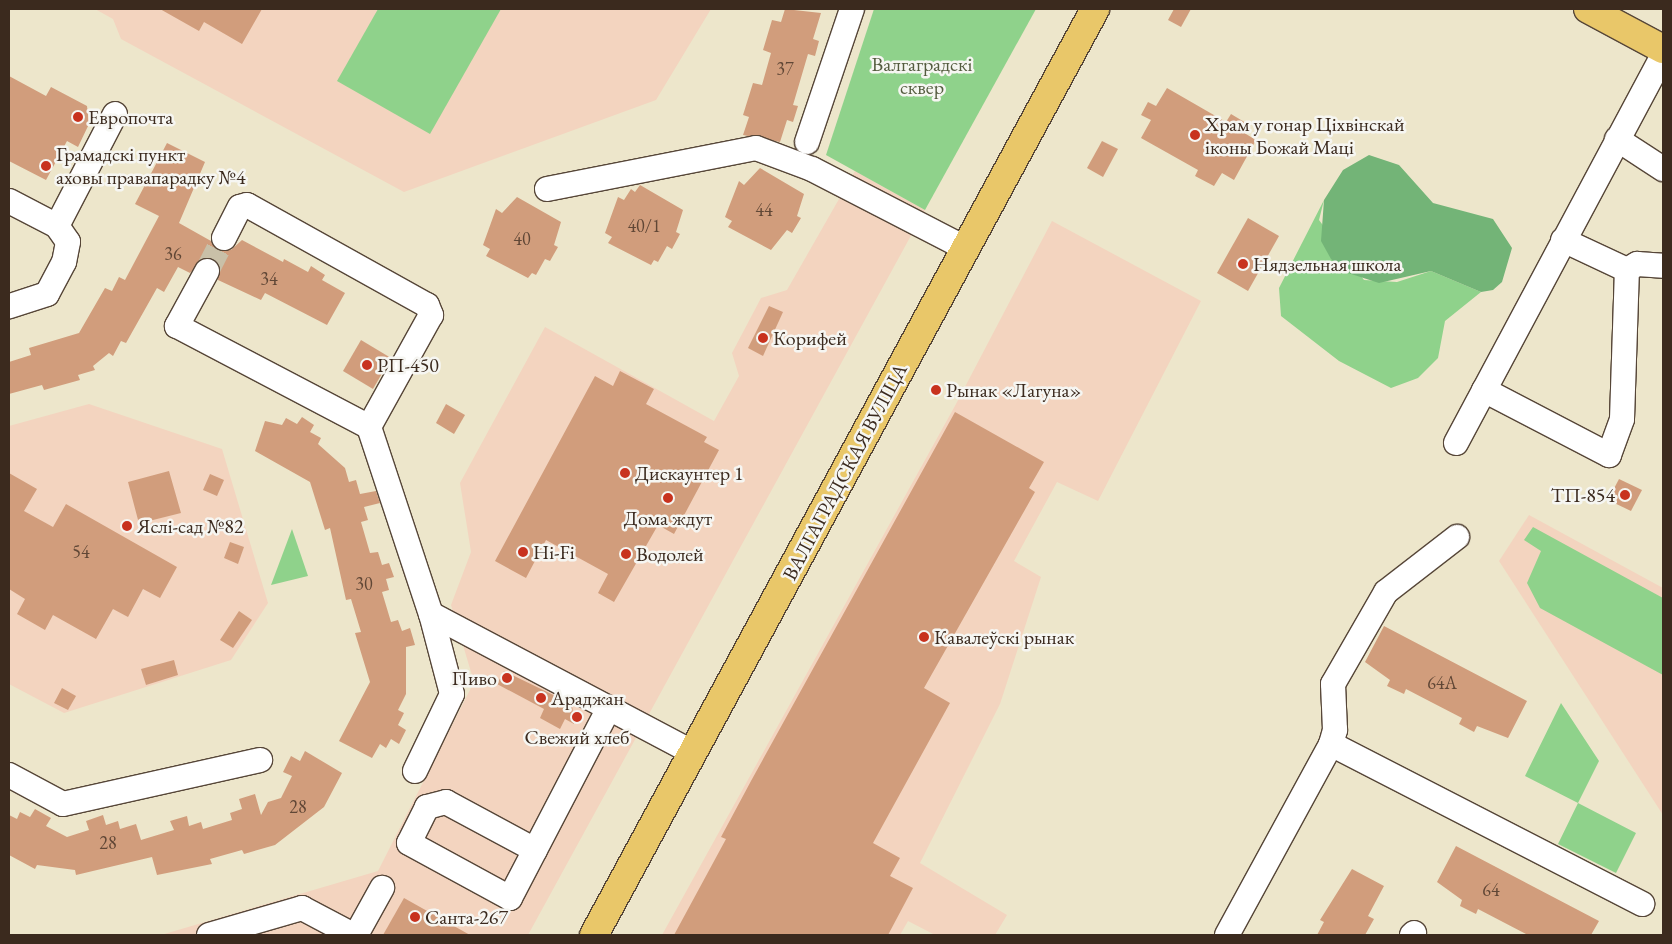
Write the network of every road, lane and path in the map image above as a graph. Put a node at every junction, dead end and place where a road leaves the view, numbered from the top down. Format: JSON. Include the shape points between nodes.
{"nodes":[{"id":1,"x":852,"y":9,"type":"edge"},
{"id":2,"x":1094,"y":9,"type":"edge"},
{"id":3,"x":1588,"y":9,"type":"edge"},
{"id":4,"x":1663,"y":49,"type":"edge"},
{"id":5,"x":1663,"y":56,"type":"edge"},
{"id":6,"x":115,"y":114,"type":"dead end"},
{"id":7,"x":1617,"y":139,"type":"junction"},
{"id":8,"x":807,"y":142,"type":"dead end"},
{"id":9,"x":1663,"y":169,"type":"edge"},
{"id":10,"x":547,"y":189,"type":"dead end"},
{"id":11,"x":9,"y":201,"type":"edge"},
{"id":12,"x":57,"y":226,"type":"junction"},
{"id":13,"x":224,"y":238,"type":"tunnel mouth"},
{"id":14,"x":1563,"y":240,"type":"junction"},
{"id":15,"x":965,"y":248,"type":"junction"},
{"id":16,"x":1663,"y":266,"type":"edge"},
{"id":17,"x":207,"y":270,"type":"tunnel mouth"},
{"id":18,"x":1627,"y":270,"type":"junction"},
{"id":19,"x":9,"y":306,"type":"edge"},
{"id":20,"x":1484,"y":390,"type":"junction"},
{"id":21,"x":369,"y":427,"type":"junction"},
{"id":22,"x":1456,"y":443,"type":"dead end"},
{"id":23,"x":1457,"y":537,"type":"dead end"},
{"id":24,"x":431,"y":614,"type":"junction"},
{"id":25,"x":609,"y":708,"type":"junction"},
{"id":26,"x":1331,"y":744,"type":"junction"},
{"id":27,"x":694,"y":753,"type":"junction"},
{"id":28,"x":260,"y":760,"type":"dead end"},
{"id":29,"x":415,"y":771,"type":"dead end"},
{"id":30,"x":9,"y":775,"type":"edge"},
{"id":31,"x":535,"y":850,"type":"junction"},
{"id":32,"x":382,"y":888,"type":"dead end"},
{"id":33,"x":1642,"y":904,"type":"dead end"},
{"id":34,"x":210,"y":935,"type":"edge"},
{"id":35,"x":355,"y":935,"type":"edge"},
{"id":36,"x":594,"y":935,"type":"edge"},
{"id":37,"x":1228,"y":935,"type":"edge"}],
"edges":[{"from":1,"to":8,"type":"lane"},
{"from":2,"to":15,"type":"main road","name":"ВАЛГАГРАДСКАЯ ВУЛІЦА"},
{"from":3,"to":4,"type":"main road"},
{"from":5,"to":7,"type":"lane"},
{"from":6,"to":12,"type":"lane"},
{"from":7,"to":9,"type":"lane"},
{"from":7,"to":14,"type":"lane"},
{"from":10,"to":15,"type":"lane","via":[[756,148],[812,169]]},
{"from":11,"to":12,"type":"lane"},
{"from":12,"to":19,"type":"lane","via":[[68,242],[64,262],[47,294]]},
{"from":13,"to":21,"type":"lane","via":[[240,207],[247,205],[427,305],[431,315]]},
{"from":14,"to":18,"type":"lane"},
{"from":14,"to":20,"type":"lane"},
{"from":15,"to":27,"type":"main road","name":"ВАЛГАГРАДСКАЯ ВУЛІЦА"},
{"from":16,"to":18,"type":"lane","via":[[1637,264]]},
{"from":17,"to":21,"type":"lane","via":[[177,326]]},
{"from":18,"to":20,"type":"lane","via":[[1622,419],[1608,455]]},
{"from":20,"to":22,"type":"lane"},
{"from":21,"to":24,"type":"lane"},
{"from":23,"to":26,"type":"lane","via":[[1386,592],[1334,684],[1335,730]]},
{"from":24,"to":25,"type":"lane"},
{"from":24,"to":29,"type":"lane","via":[[452,694]]},
{"from":25,"to":27,"type":"lane"},
{"from":25,"to":31,"type":"lane"},
{"from":26,"to":33,"type":"lane"},
{"from":26,"to":37,"type":"lane"},
{"from":27,"to":36,"type":"main road","name":"ВАЛГАГРАДСКАЯ ВУЛІЦА"},
{"from":28,"to":30,"type":"lane","via":[[63,804]]},
{"from":31,"to":31,"type":"lane","via":[[446,802],[427,807],[409,843],[510,898]]},
{"from":32,"to":35,"type":"lane"},
{"from":34,"to":35,"type":"lane","via":[[302,908]]}]}
